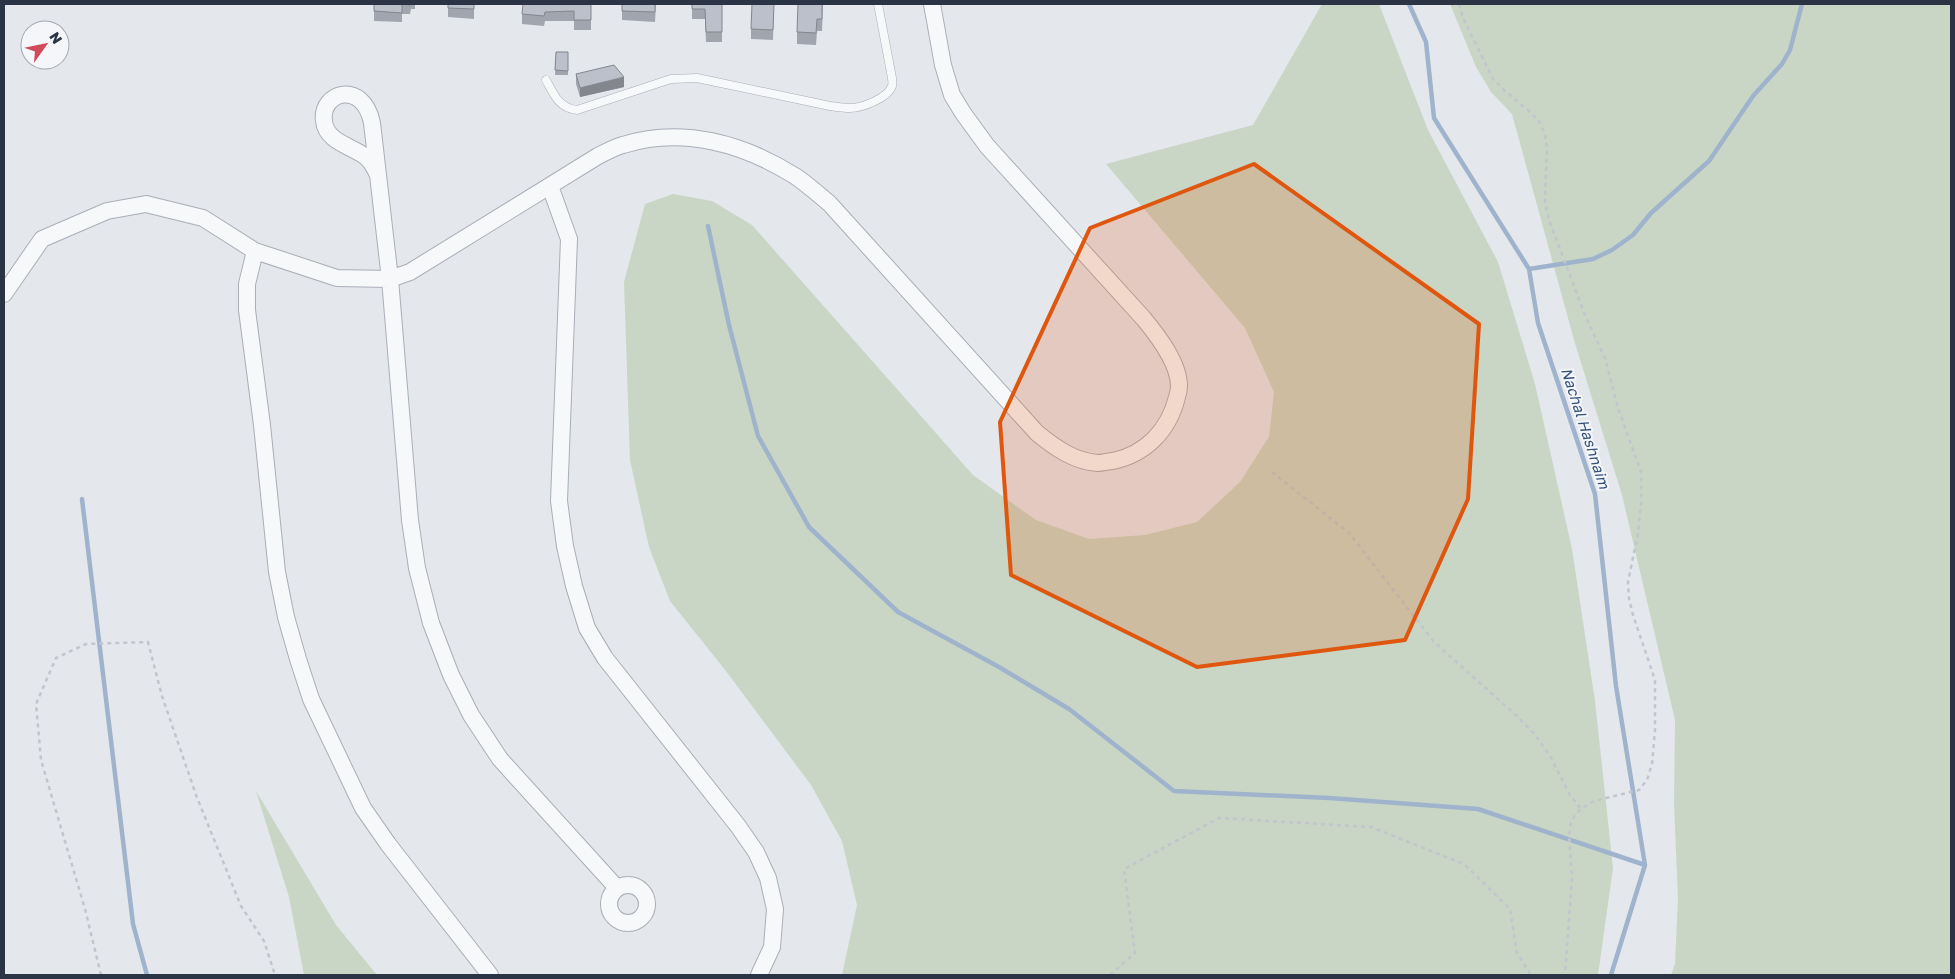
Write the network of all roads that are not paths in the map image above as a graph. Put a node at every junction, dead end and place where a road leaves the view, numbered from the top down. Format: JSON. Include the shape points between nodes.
{"nodes":[{"id":1,"x":878,"y":4,"type":"edge"},
{"id":2,"x":932,"y":4,"type":"edge"},
{"id":3,"x":546,"y":80,"type":"dead end"},
{"id":4,"x":377,"y":173,"type":"junction"},
{"id":5,"x":550,"y":186,"type":"junction"},
{"id":6,"x":255,"y":251,"type":"junction"},
{"id":7,"x":390,"y":279,"type":"junction"},
{"id":8,"x":4,"y":294,"type":"edge"},
{"id":9,"x":617,"y":888,"type":"dead end"},
{"id":10,"x":490,"y":975,"type":"edge"},
{"id":11,"x":759,"y":975,"type":"edge"}],
"edges":[{"from":1,"to":3,"type":"lane","via":[[892,86],[874,102],[858,107],[830,106],[684,78],[577,110],[567,109],[555,98]]},
{"from":2,"to":5,"type":"street","via":[[943,65],[952,94],[963,113],[987,146],[1144,319],[1174,364],[1179,386],[1174,411],[1161,433],[1143,450],[1098,463],[1076,458],[1056,448],[1037,433],[828,203],[797,177],[762,157],[728,144],[658,137],[622,145]]},
{"from":4,"to":4,"type":"street","via":[[372,123],[366,104],[352,95],[332,99],[324,112],[325,127],[335,139],[368,158]]},
{"from":4,"to":7,"type":"street"},
{"from":5,"to":7,"type":"street","via":[[410,272]]},
{"from":5,"to":11,"type":"street","via":[[569,239],[559,501],[574,586],[587,628],[605,658],[756,852],[768,878],[775,909],[772,947]]},
{"from":6,"to":7,"type":"street","via":[[337,278]]},
{"from":6,"to":8,"type":"street","via":[[203,218],[146,204],[107,211],[42,239]]},
{"from":6,"to":10,"type":"street","via":[[248,284],[247,310],[277,572],[298,659],[311,699],[363,808]]},
{"from":7,"to":9,"type":"street","via":[[410,520],[417,568],[451,675],[500,759]]}]}
